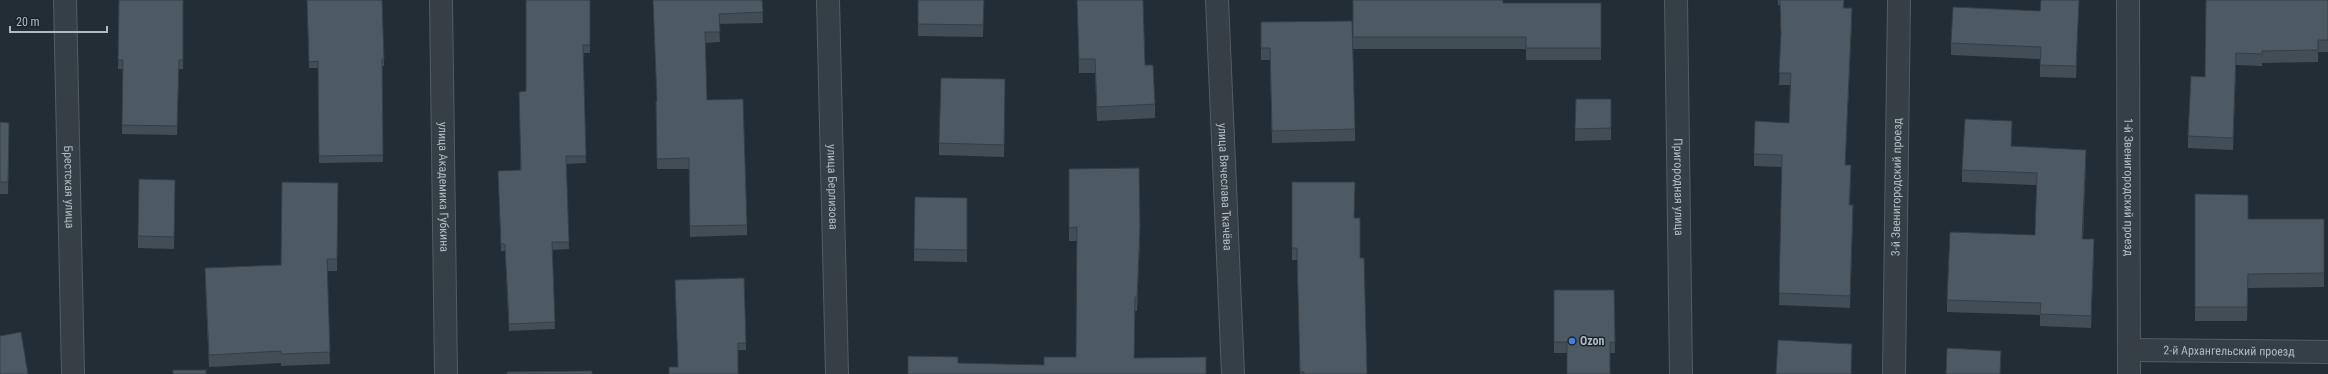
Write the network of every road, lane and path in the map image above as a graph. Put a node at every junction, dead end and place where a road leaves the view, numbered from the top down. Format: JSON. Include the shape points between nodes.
{"nodes":[{"id":1,"x":65,"y":0,"type":"edge"},
{"id":2,"x":441,"y":0,"type":"edge"},
{"id":3,"x":828,"y":0,"type":"edge"},
{"id":4,"x":1218,"y":0,"type":"edge"},
{"id":5,"x":1676,"y":0,"type":"edge"},
{"id":6,"x":1899,"y":0,"type":"edge"},
{"id":7,"x":2128,"y":0,"type":"edge"},
{"id":8,"x":2129,"y":350,"type":"junction"},
{"id":9,"x":2328,"y":352,"type":"edge"},
{"id":10,"x":73,"y":374,"type":"edge"},
{"id":11,"x":446,"y":374,"type":"edge"},
{"id":12,"x":838,"y":374,"type":"edge"},
{"id":13,"x":1233,"y":374,"type":"edge"},
{"id":14,"x":1681,"y":374,"type":"edge"},
{"id":15,"x":1894,"y":374,"type":"edge"},
{"id":16,"x":2129,"y":374,"type":"edge"}],
"edges":[{"from":1,"to":10,"type":"street","name":"Брестская улица"},
{"from":2,"to":11,"type":"street","name":"улица Академика Губкина"},
{"from":3,"to":12,"type":"street","name":"улица Берлизова"},
{"from":4,"to":13,"type":"street","name":"улица Вячеслава Ткачёва"},
{"from":5,"to":14,"type":"street","name":"Пригородная улица"},
{"from":6,"to":15,"type":"street","name":"3-й Звенигородский проезд"},
{"from":7,"to":8,"type":"street","name":"1-й Звенигородский проезд"},
{"from":8,"to":9,"type":"street","name":"2-й Архангельский проезд"},
{"from":8,"to":16,"type":"street","name":"1-й Звенигородский проезд"}]}
